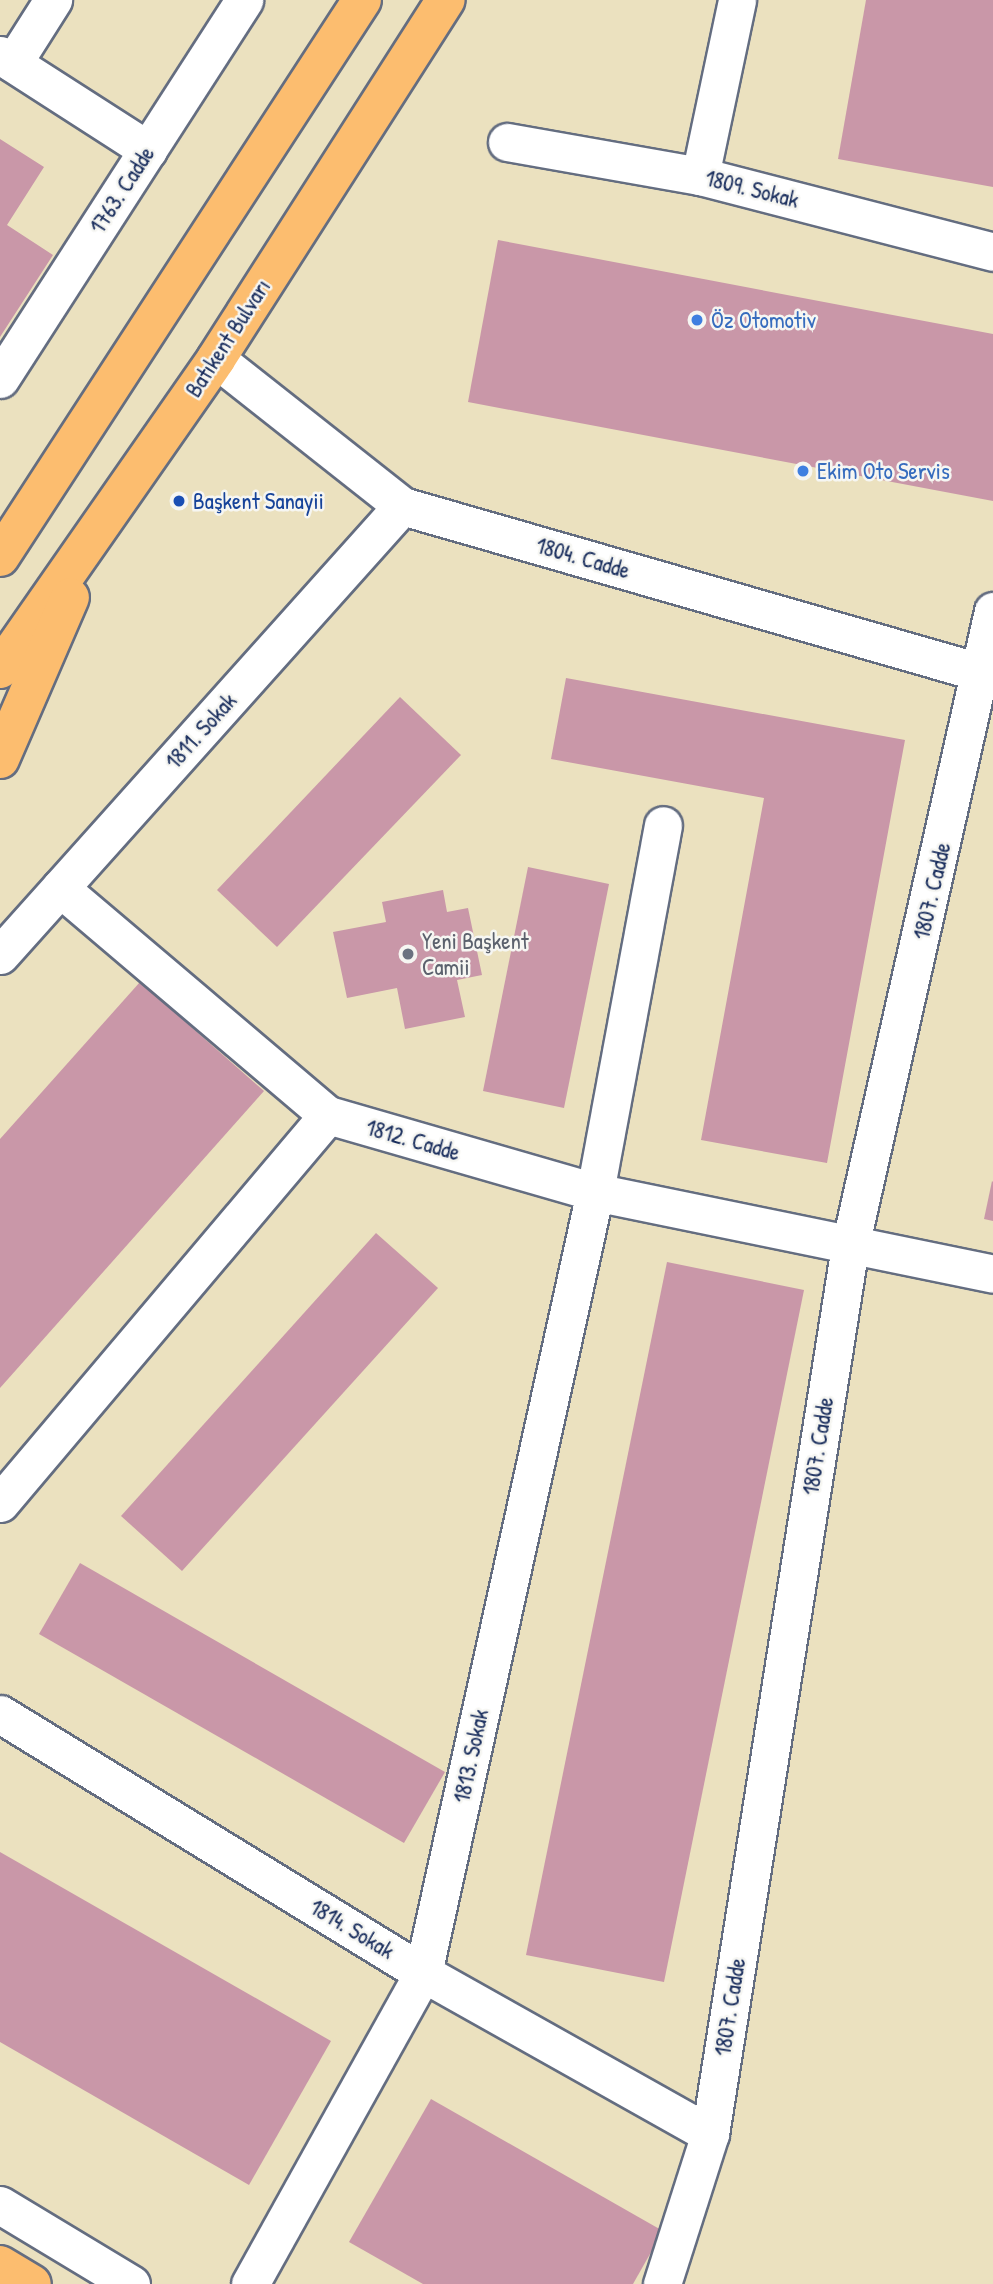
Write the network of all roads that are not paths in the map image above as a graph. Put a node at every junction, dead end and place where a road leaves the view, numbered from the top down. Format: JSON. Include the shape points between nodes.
{"nodes":[{"id":1,"x":53,"y":0,"type":"edge"},
{"id":2,"x":244,"y":0,"type":"edge"},
{"id":3,"x":362,"y":0,"type":"edge"},
{"id":4,"x":446,"y":0,"type":"edge"},
{"id":5,"x":737,"y":0,"type":"edge"},
{"id":6,"x":6,"y":59,"type":"edge"},
{"id":7,"x":507,"y":142,"type":"dead end"},
{"id":8,"x":148,"y":150,"type":"junction"},
{"id":9,"x":700,"y":176,"type":"junction"},
{"id":10,"x":993,"y":252,"type":"edge"},
{"id":11,"x":216,"y":359,"type":"junction"},
{"id":12,"x":0,"y":379,"type":"edge"},
{"id":13,"x":402,"y":506,"type":"junction"},
{"id":14,"x":99,"y":528,"type":"junction"},
{"id":15,"x":0,"y":557,"type":"edge"},
{"id":16,"x":993,"y":611,"type":"edge"},
{"id":17,"x":0,"y":669,"type":"edge"},
{"id":18,"x":987,"y":675,"type":"edge"},
{"id":19,"x":0,"y":760,"type":"edge"},
{"id":20,"x":663,"y":825,"type":"dead end"},
{"id":21,"x":60,"y":888,"type":"junction"},
{"id":22,"x":0,"y":956,"type":"edge"},
{"id":23,"x":328,"y":1115,"type":"junction"},
{"id":24,"x":595,"y":1192,"type":"junction"},
{"id":25,"x":850,"y":1246,"type":"junction"},
{"id":26,"x":993,"y":1274,"type":"edge"},
{"id":27,"x":0,"y":1503,"type":"edge"},
{"id":28,"x":0,"y":1714,"type":"edge"},
{"id":29,"x":423,"y":1973,"type":"junction"},
{"id":30,"x":710,"y":2134,"type":"junction"},
{"id":31,"x":0,"y":2205,"type":"edge"},
{"id":32,"x":0,"y":2265,"type":"edge"},
{"id":33,"x":32,"y":2284,"type":"edge"},
{"id":34,"x":131,"y":2284,"type":"edge"},
{"id":35,"x":250,"y":2284,"type":"edge"},
{"id":36,"x":662,"y":2284,"type":"edge"}],
"edges":[{"from":1,"to":6,"type":"street"},
{"from":2,"to":8,"type":"street","name":"1763. Cadde"},
{"from":3,"to":15,"type":"main road"},
{"from":4,"to":11,"type":"main road","name":"Batıkent Bulvarı"},
{"from":5,"to":9,"type":"street"},
{"from":6,"to":8,"type":"street"},
{"from":7,"to":9,"type":"street","name":"1809. Sokak"},
{"from":8,"to":12,"type":"street","name":"1763. Cadde"},
{"from":9,"to":10,"type":"street","name":"1809. Sokak"},
{"from":11,"to":13,"type":"street","name":"1804. Cadde"},
{"from":11,"to":14,"type":"main road","name":"Batıkent Bulvarı"},
{"from":13,"to":18,"type":"street","name":"1804. Cadde"},
{"from":13,"to":21,"type":"street","name":"1811. Sokak"},
{"from":14,"to":17,"type":"main road","name":"Batıkent Bulvarı"},
{"from":14,"to":19,"type":"main road"},
{"from":16,"to":18,"type":"street","name":"1807. Cadde"},
{"from":18,"to":25,"type":"street","name":"1807. Cadde"},
{"from":20,"to":24,"type":"street","name":"1813. Sokak"},
{"from":21,"to":22,"type":"street","name":"1811. Sokak"},
{"from":21,"to":23,"type":"street"},
{"from":23,"to":24,"type":"street","name":"1812. Cadde"},
{"from":23,"to":27,"type":"street"},
{"from":24,"to":25,"type":"street","name":"1812. Cadde"},
{"from":24,"to":29,"type":"street","name":"1813. Sokak"},
{"from":25,"to":26,"type":"street","name":"1812. Cadde"},
{"from":25,"to":30,"type":"street","name":"1807. Cadde"},
{"from":28,"to":29,"type":"street","name":"1814. Sokak"},
{"from":29,"to":30,"type":"street","name":"1814. Sokak"},
{"from":29,"to":35,"type":"street","name":"1813. Sokak"},
{"from":30,"to":36,"type":"street","name":"1807. Cadde"},
{"from":31,"to":34,"type":"street"},
{"from":32,"to":33,"type":"main road"}]}
